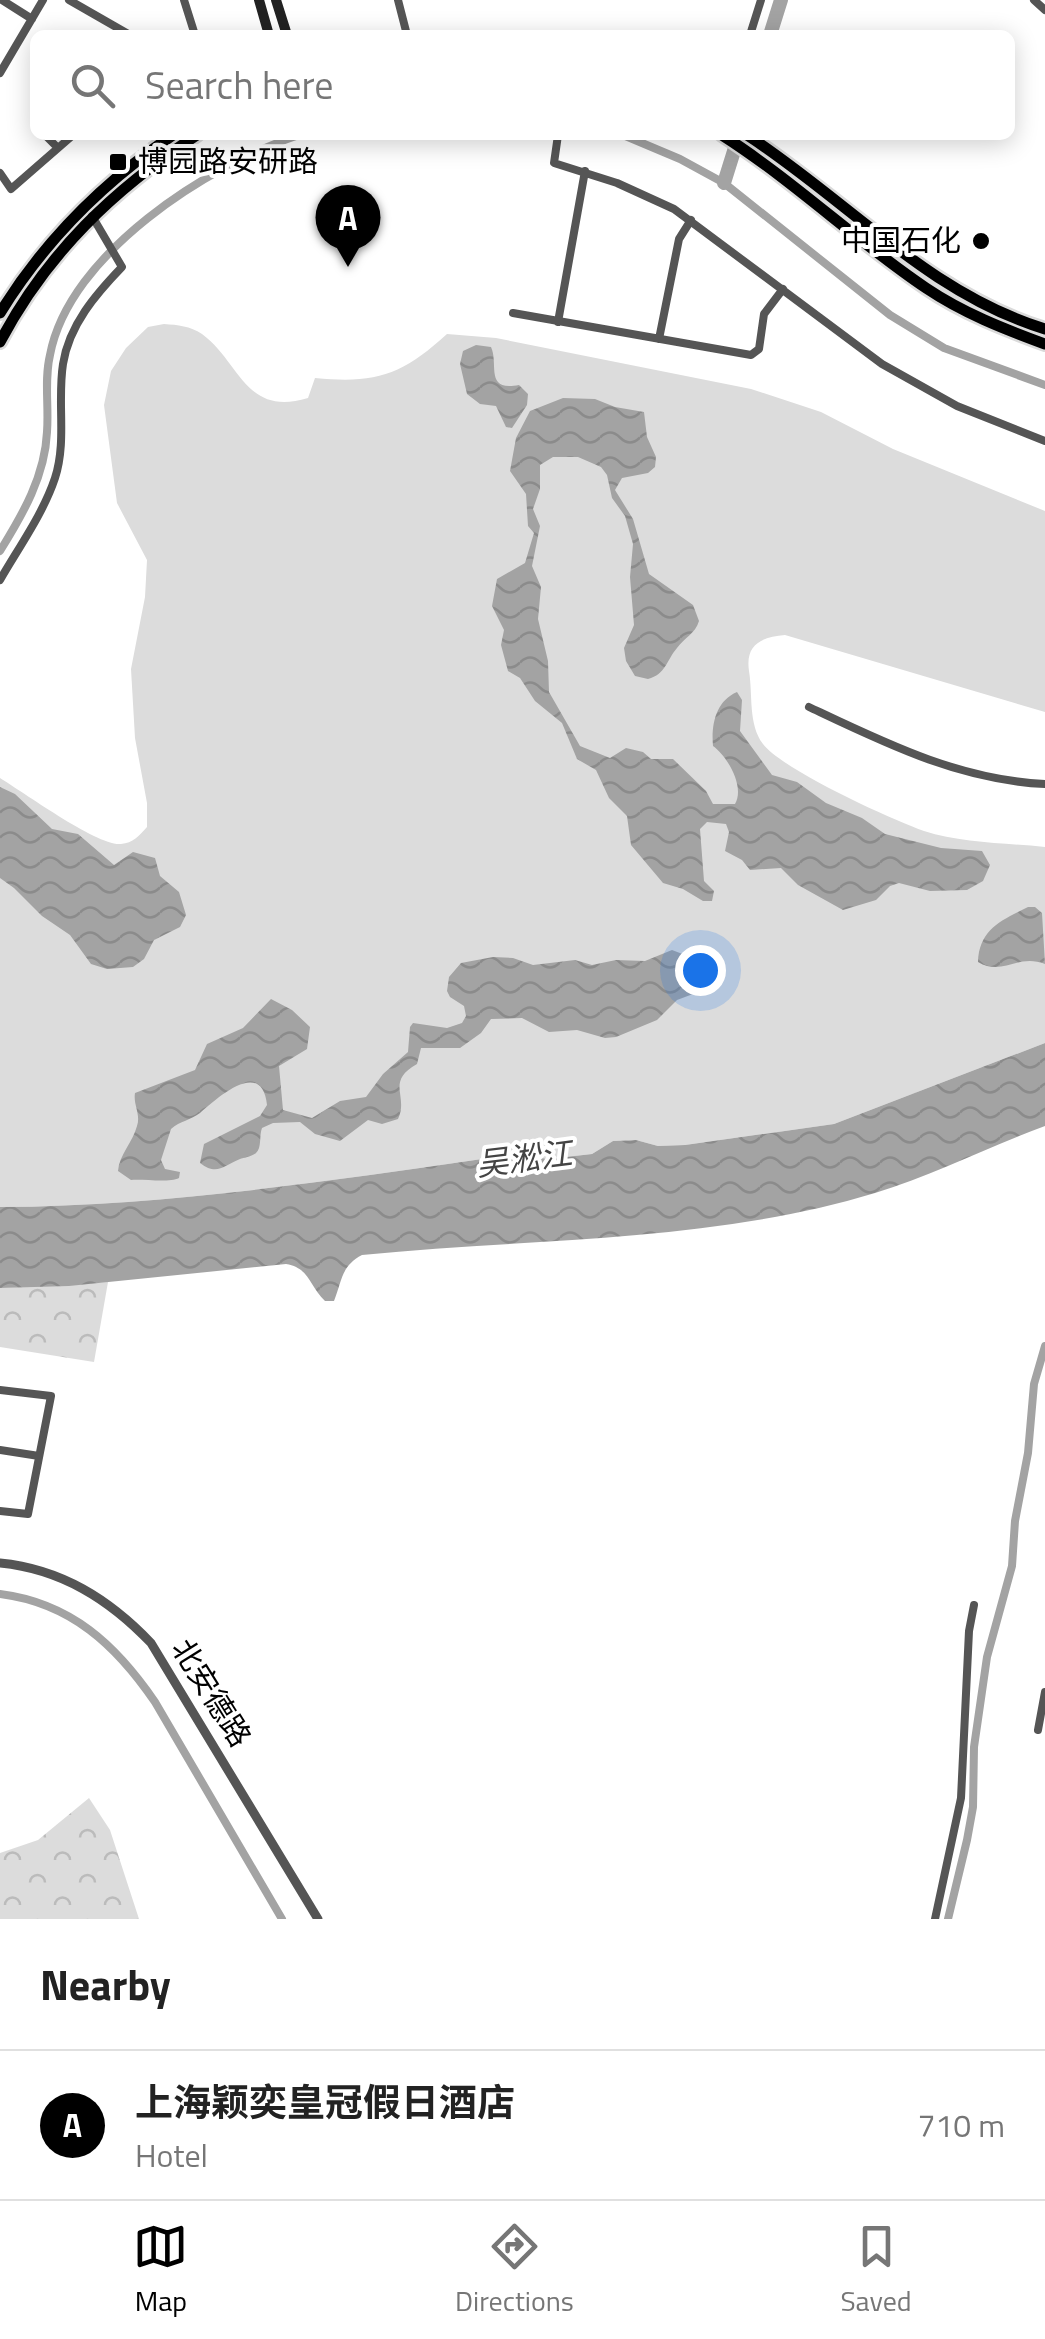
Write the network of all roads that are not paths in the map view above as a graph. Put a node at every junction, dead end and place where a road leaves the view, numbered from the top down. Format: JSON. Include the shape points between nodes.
{"nodes":[{"id":1,"x":2,"y":0,"type":"edge"},
{"id":2,"x":43,"y":0,"type":"edge"},
{"id":3,"x":69,"y":0,"type":"edge"},
{"id":4,"x":184,"y":0,"type":"edge"},
{"id":5,"x":258,"y":0,"type":"edge"},
{"id":6,"x":276,"y":0,"type":"edge"},
{"id":7,"x":398,"y":0,"type":"edge"},
{"id":8,"x":760,"y":0,"type":"edge"},
{"id":9,"x":1034,"y":0,"type":"edge"},
{"id":10,"x":1045,"y":10,"type":"edge"},
{"id":11,"x":32,"y":19,"type":"junction"},
{"id":12,"x":121,"y":30,"type":"edge"},
{"id":13,"x":193,"y":30,"type":"edge"},
{"id":14,"x":267,"y":30,"type":"edge"},
{"id":15,"x":285,"y":30,"type":"edge"},
{"id":16,"x":406,"y":30,"type":"edge"},
{"id":17,"x":751,"y":30,"type":"edge"},
{"id":18,"x":0,"y":73,"type":"edge"},
{"id":19,"x":50,"y":140,"type":"edge"},
{"id":20,"x":67,"y":140,"type":"edge"},
{"id":21,"x":166,"y":140,"type":"edge"},
{"id":22,"x":190,"y":140,"type":"edge"},
{"id":23,"x":557,"y":140,"type":"edge"},
{"id":24,"x":733,"y":140,"type":"edge"},
{"id":25,"x":750,"y":140,"type":"edge"},
{"id":26,"x":58,"y":148,"type":"junction"},
{"id":27,"x":761,"y":152,"type":"junction"},
{"id":28,"x":585,"y":172,"type":"junction"},
{"id":29,"x":0,"y":173,"type":"edge"},
{"id":30,"x":92,"y":216,"type":"junction"},
{"id":31,"x":691,"y":220,"type":"junction"},
{"id":32,"x":782,"y":290,"type":"junction"},
{"id":33,"x":0,"y":313,"type":"edge"},
{"id":34,"x":513,"y":313,"type":"dead end"},
{"id":35,"x":558,"y":322,"type":"junction"},
{"id":36,"x":4,"y":324,"type":"edge"},
{"id":37,"x":1045,"y":329,"type":"edge"},
{"id":38,"x":660,"y":339,"type":"junction"},
{"id":39,"x":0,"y":342,"type":"edge"},
{"id":40,"x":1045,"y":344,"type":"edge"},
{"id":41,"x":1045,"y":441,"type":"edge"},
{"id":42,"x":0,"y":580,"type":"edge"},
{"id":43,"x":809,"y":707,"type":"dead end"},
{"id":44,"x":1045,"y":784,"type":"edge"},
{"id":45,"x":0,"y":1390,"type":"edge"},
{"id":46,"x":0,"y":1450,"type":"edge"},
{"id":47,"x":39,"y":1456,"type":"junction"},
{"id":48,"x":0,"y":1511,"type":"edge"},
{"id":49,"x":0,"y":1562,"type":"edge"},
{"id":50,"x":974,"y":1605,"type":"dead end"},
{"id":51,"x":1045,"y":1692,"type":"edge"},
{"id":52,"x":1038,"y":1730,"type":"dead end"},
{"id":53,"x":318,"y":1919,"type":"edge"},
{"id":54,"x":935,"y":1919,"type":"edge"}],
"edges":[{"from":1,"to":11,"type":"street"},
{"from":2,"to":11,"type":"street"},
{"from":3,"to":12,"type":"street"},
{"from":4,"to":13,"type":"street"},
{"from":5,"to":14,"type":"main road"},
{"from":6,"to":15,"type":"main road"},
{"from":7,"to":16,"type":"street"},
{"from":8,"to":17,"type":"street"},
{"from":9,"to":10,"type":"street"},
{"from":11,"to":18,"type":"street"},
{"from":19,"to":26,"type":"street"},
{"from":20,"to":26,"type":"street"},
{"from":21,"to":33,"type":"main road","via":[[89,200]]},
{"from":22,"to":30,"type":"main road"},
{"from":23,"to":28,"type":"street","via":[[554,163]]},
{"from":24,"to":27,"type":"main road"},
{"from":25,"to":27,"type":"main road"},
{"from":26,"to":29,"type":"street","via":[[11,189]]},
{"from":27,"to":37,"type":"main road","via":[[932,276]]},
{"from":27,"to":40,"type":"main road","via":[[927,288]]},
{"from":28,"to":31,"type":"street"},
{"from":28,"to":35,"type":"street"},
{"from":30,"to":36,"type":"main road"},
{"from":30,"to":42,"type":"street","via":[[122,267],[91,300],[63,362],[55,478]]},
{"from":31,"to":32,"type":"street"},
{"from":31,"to":38,"type":"street","via":[[679,239]]},
{"from":32,"to":38,"type":"street","via":[[766,310],[759,350],[751,356]]},
{"from":32,"to":41,"type":"street","via":[[917,385]]},
{"from":34,"to":35,"type":"street"},
{"from":35,"to":38,"type":"street"},
{"from":36,"to":39,"type":"main road"},
{"from":43,"to":44,"type":"street","via":[[923,759]]},
{"from":45,"to":47,"type":"street","via":[[51,1396]]},
{"from":46,"to":47,"type":"street"},
{"from":47,"to":48,"type":"street","via":[[28,1514]]},
{"from":49,"to":53,"type":"street","name":"北安德路","via":[[84,1588],[151,1643]]},
{"from":50,"to":54,"type":"street","via":[[961,1798]]},
{"from":51,"to":52,"type":"street"}]}
